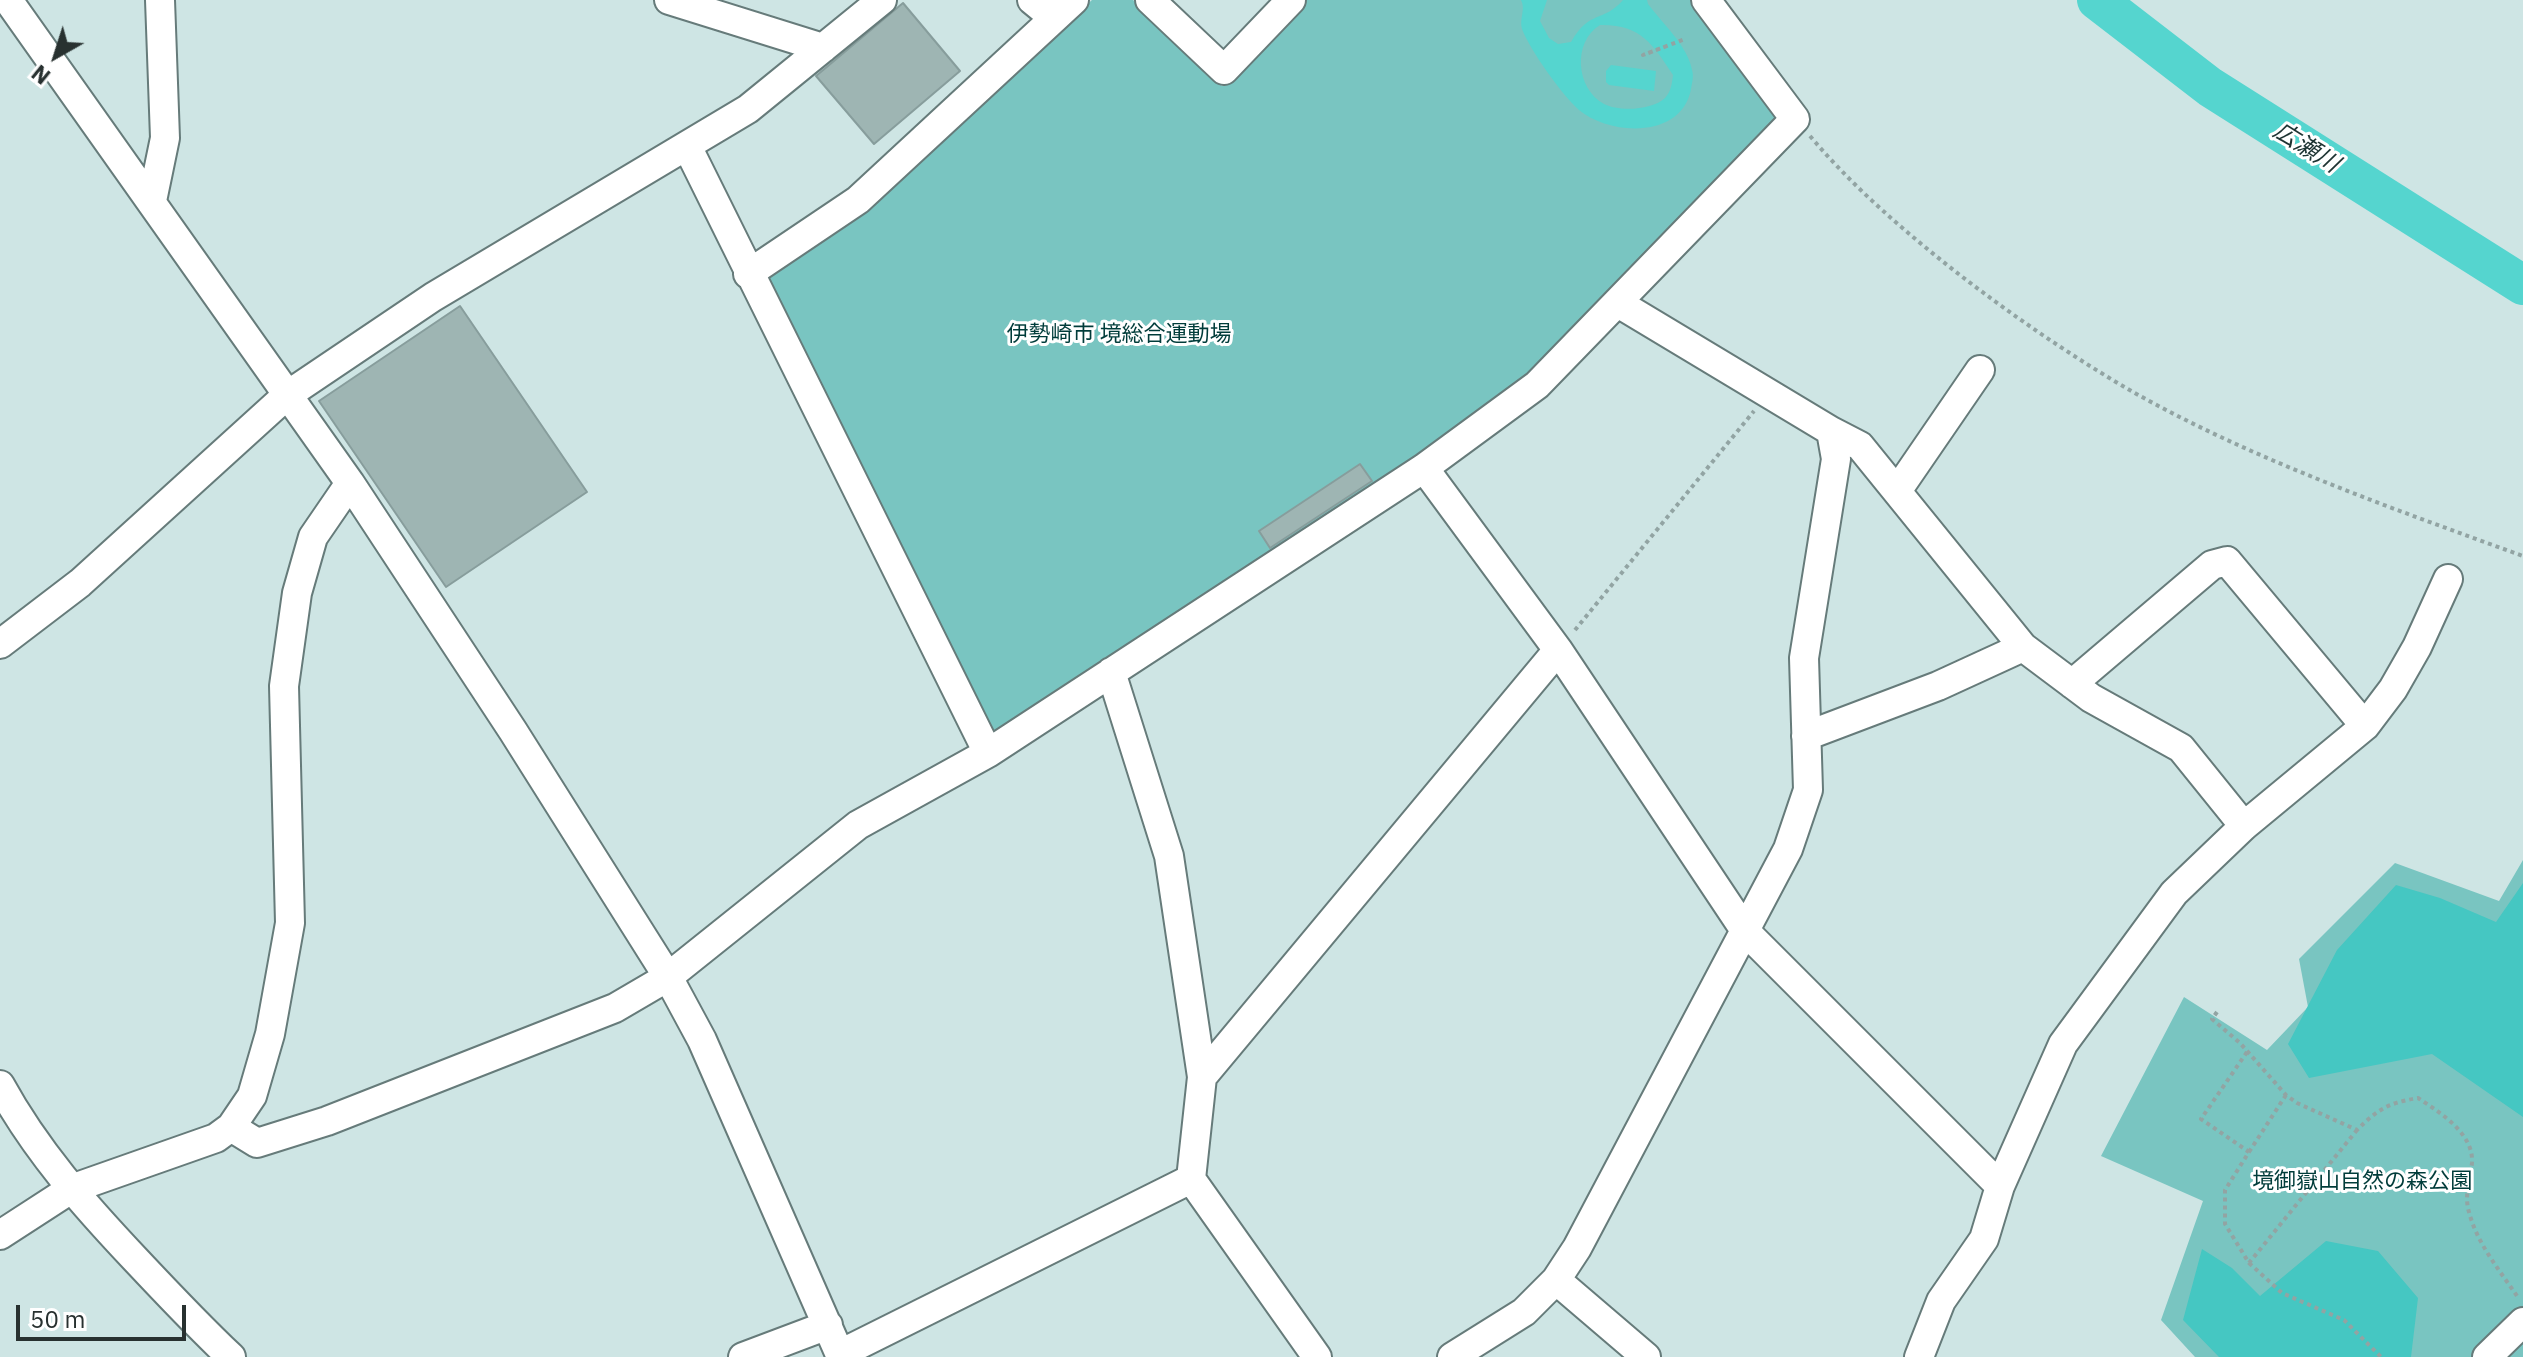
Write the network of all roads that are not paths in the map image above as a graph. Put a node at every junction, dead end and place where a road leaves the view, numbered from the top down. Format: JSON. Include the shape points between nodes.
{"nodes":[{"id":1,"x":8,"y":0,"type":"edge"},
{"id":2,"x":160,"y":0,"type":"edge"},
{"id":3,"x":669,"y":0,"type":"edge"},
{"id":4,"x":882,"y":0,"type":"edge"},
{"id":5,"x":1032,"y":0,"type":"edge"},
{"id":6,"x":1150,"y":0,"type":"edge"},
{"id":7,"x":1291,"y":0,"type":"edge"},
{"id":8,"x":1706,"y":0,"type":"edge"},
{"id":9,"x":1064,"y":9,"type":"edge"},
{"id":10,"x":823,"y":48,"type":"junction"},
{"id":11,"x":687,"y":146,"type":"junction"},
{"id":12,"x":152,"y":201,"type":"junction"},
{"id":13,"x":748,"y":274,"type":"junction"},
{"id":14,"x":1618,"y":303,"type":"junction"},
{"id":15,"x":1980,"y":370,"type":"dead end"},
{"id":16,"x":286,"y":396,"type":"junction"},
{"id":17,"x":1831,"y":431,"type":"junction"},
{"id":18,"x":1424,"y":468,"type":"junction"},
{"id":19,"x":350,"y":483,"type":"junction"},
{"id":20,"x":1897,"y":491,"type":"junction"},
{"id":21,"x":2448,"y":579,"type":"dead end"},
{"id":22,"x":0,"y":644,"type":"edge"},
{"id":23,"x":2023,"y":647,"type":"junction"},
{"id":24,"x":1558,"y":650,"type":"junction"},
{"id":25,"x":1111,"y":672,"type":"junction"},
{"id":26,"x":2072,"y":684,"type":"junction"},
{"id":27,"x":2365,"y":726,"type":"junction"},
{"id":28,"x":1806,"y":736,"type":"junction"},
{"id":29,"x":988,"y":753,"type":"junction"},
{"id":30,"x":2244,"y":826,"type":"junction"},
{"id":31,"x":1746,"y":932,"type":"junction"},
{"id":32,"x":668,"y":977,"type":"junction"},
{"id":33,"x":1202,"y":1077,"type":"junction"},
{"id":34,"x":0,"y":1085,"type":"edge"},
{"id":35,"x":231,"y":1127,"type":"junction"},
{"id":36,"x":1191,"y":1179,"type":"junction"},
{"id":37,"x":2000,"y":1186,"type":"junction"},
{"id":38,"x":71,"y":1189,"type":"junction"},
{"id":39,"x":0,"y":1235,"type":"edge"},
{"id":40,"x":1556,"y":1280,"type":"junction"},
{"id":41,"x":2523,"y":1322,"type":"edge"},
{"id":42,"x":828,"y":1325,"type":"junction"},
{"id":43,"x":841,"y":1356,"type":"edge"},
{"id":44,"x":231,"y":1357,"type":"edge"},
{"id":45,"x":743,"y":1357,"type":"edge"},
{"id":46,"x":1317,"y":1357,"type":"edge"},
{"id":47,"x":1452,"y":1357,"type":"edge"},
{"id":48,"x":1646,"y":1357,"type":"edge"},
{"id":49,"x":1919,"y":1357,"type":"edge"},
{"id":50,"x":2487,"y":1357,"type":"edge"}],
"edges":[{"from":1,"to":12,"type":"street"},
{"from":2,"to":12,"type":"street","via":[[165,138]]},
{"from":3,"to":10,"type":"street"},
{"from":4,"to":10,"type":"street"},
{"from":5,"to":9,"type":"street"},
{"from":6,"to":7,"type":"street","via":[[1224,70]]},
{"from":8,"to":14,"type":"street","via":[[1795,119]]},
{"from":9,"to":13,"type":"street","via":[[858,200]]},
{"from":10,"to":11,"type":"street","via":[[748,109]]},
{"from":11,"to":13,"type":"street"},
{"from":11,"to":16,"type":"street","via":[[433,297]]},
{"from":12,"to":16,"type":"street"},
{"from":13,"to":29,"type":"street"},
{"from":14,"to":17,"type":"street"},
{"from":14,"to":18,"type":"street","via":[[1537,385]]},
{"from":15,"to":20,"type":"street"},
{"from":16,"to":19,"type":"street"},
{"from":16,"to":22,"type":"street","via":[[80,583]]},
{"from":17,"to":20,"type":"street","via":[[1860,446]]},
{"from":17,"to":28,"type":"street","via":[[1836,459],[1804,658]]},
{"from":18,"to":24,"type":"street"},
{"from":18,"to":25,"type":"street"},
{"from":19,"to":32,"type":"street"},
{"from":19,"to":35,"type":"street","via":[[313,537],[297,593],[284,686],[290,923],[260,1071],[252,1096]]},
{"from":20,"to":23,"type":"street"},
{"from":21,"to":27,"type":"street","via":[[2417,647]]},
{"from":23,"to":26,"type":"street"},
{"from":23,"to":28,"type":"street"},
{"from":24,"to":31,"type":"street"},
{"from":24,"to":33,"type":"street"},
{"from":25,"to":29,"type":"street"},
{"from":25,"to":33,"type":"street","via":[[1169,856]]},
{"from":26,"to":27,"type":"street","via":[[2212,565],[2227,561]]},
{"from":26,"to":30,"type":"street","via":[[2181,748]]},
{"from":27,"to":30,"type":"street"},
{"from":28,"to":31,"type":"street","via":[[1808,790],[1788,849]]},
{"from":29,"to":32,"type":"street","via":[[858,825]]},
{"from":30,"to":37,"type":"street","via":[[2174,893],[2063,1044]]},
{"from":31,"to":37,"type":"street"},
{"from":31,"to":40,"type":"street"},
{"from":32,"to":35,"type":"street","via":[[615,1008],[327,1121],[257,1143]]},
{"from":32,"to":42,"type":"street","via":[[702,1040]]},
{"from":33,"to":36,"type":"street"},
{"from":34,"to":38,"type":"street"},
{"from":35,"to":38,"type":"street","via":[[189,1149]]},
{"from":36,"to":43,"type":"street"},
{"from":36,"to":46,"type":"street"},
{"from":37,"to":49,"type":"street","via":[[1984,1239],[1941,1301]]},
{"from":38,"to":39,"type":"street"},
{"from":38,"to":44,"type":"street"},
{"from":40,"to":47,"type":"street","via":[[1524,1312]]},
{"from":40,"to":48,"type":"street"},
{"from":41,"to":50,"type":"street"},
{"from":42,"to":43,"type":"street"},
{"from":42,"to":45,"type":"street"}]}
